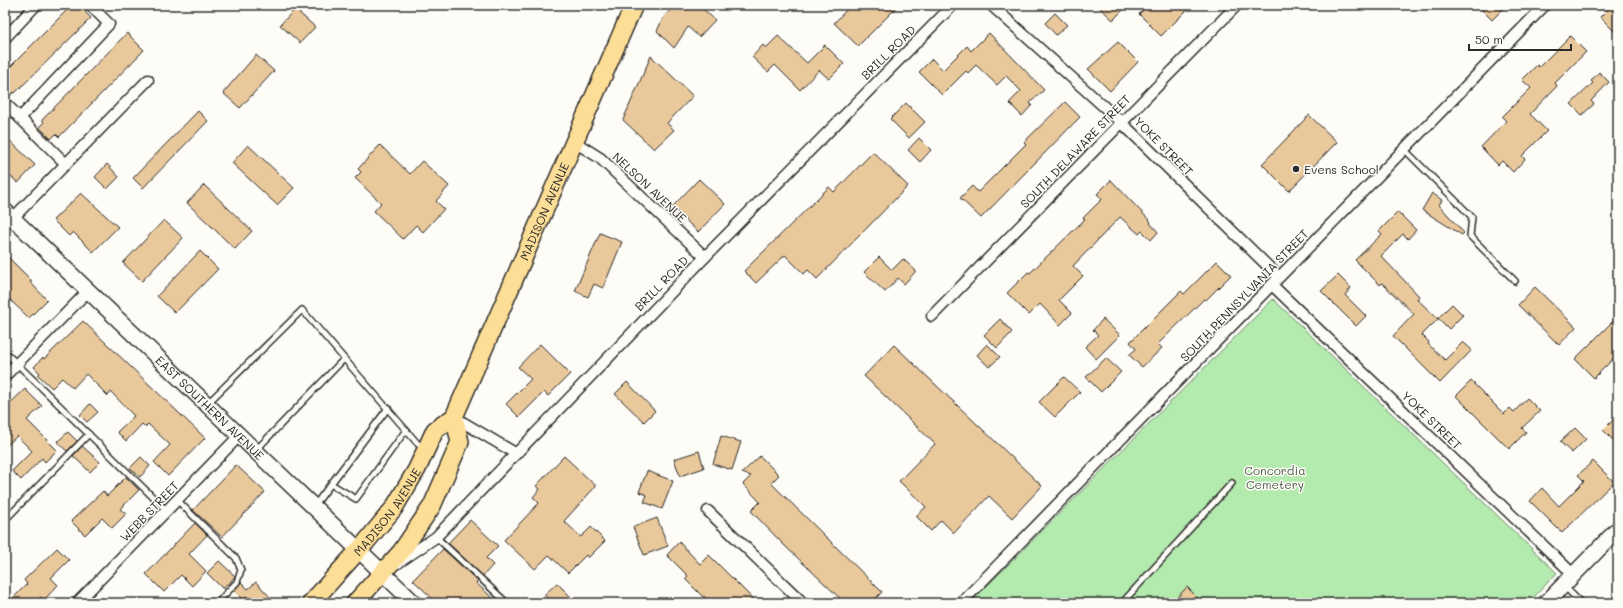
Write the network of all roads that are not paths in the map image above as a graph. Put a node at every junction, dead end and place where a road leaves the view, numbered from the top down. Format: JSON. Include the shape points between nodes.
{"nodes":[{"id":1,"x":36,"y":5,"type":"edge"},
{"id":2,"x":90,"y":5,"type":"edge"},
{"id":3,"x":634,"y":5,"type":"edge"},
{"id":4,"x":953,"y":5,"type":"edge"},
{"id":5,"x":991,"y":5,"type":"edge"},
{"id":6,"x":1237,"y":5,"type":"edge"},
{"id":7,"x":1545,"y":5,"type":"edge"},
{"id":8,"x":5,"y":38,"type":"edge"},
{"id":9,"x":148,"y":80,"type":"dead end"},
{"id":10,"x":5,"y":103,"type":"edge"},
{"id":11,"x":20,"y":118,"type":"junction"},
{"id":12,"x":1121,"y":122,"type":"junction"},
{"id":13,"x":573,"y":141,"type":"junction"},
{"id":14,"x":1404,"y":150,"type":"junction"},
{"id":15,"x":66,"y":164,"type":"junction"},
{"id":16,"x":9,"y":215,"type":"edge"},
{"id":17,"x":705,"y":257,"type":"junction"},
{"id":18,"x":1275,"y":281,"type":"junction"},
{"id":19,"x":1515,"y":281,"type":"dead end"},
{"id":20,"x":88,"y":291,"type":"junction"},
{"id":21,"x":932,"y":316,"type":"dead end"},
{"id":22,"x":5,"y":352,"type":"edge"},
{"id":23,"x":344,"y":359,"type":"junction"},
{"id":24,"x":17,"y":363,"type":"junction"},
{"id":25,"x":5,"y":376,"type":"edge"},
{"id":26,"x":206,"y":405,"type":"junction"},
{"id":27,"x":388,"y":408,"type":"junction"},
{"id":28,"x":454,"y":418,"type":"junction"},
{"id":29,"x":406,"y":430,"type":"junction"},
{"id":30,"x":89,"y":434,"type":"junction"},
{"id":31,"x":239,"y":436,"type":"junction"},
{"id":32,"x":426,"y":449,"type":"junction"},
{"id":33,"x":255,"y":452,"type":"junction"},
{"id":34,"x":515,"y":453,"type":"junction"},
{"id":35,"x":1232,"y":483,"type":"dead end"},
{"id":36,"x":331,"y":484,"type":"junction"},
{"id":37,"x":178,"y":500,"type":"junction"},
{"id":38,"x":313,"y":507,"type":"junction"},
{"id":39,"x":167,"y":511,"type":"junction"},
{"id":40,"x":708,"y":511,"type":"dead end"},
{"id":41,"x":5,"y":520,"type":"edge"},
{"id":42,"x":1618,"y":529,"type":"edge"},
{"id":43,"x":436,"y":537,"type":"junction"},
{"id":44,"x":358,"y":551,"type":"junction"},
{"id":45,"x":383,"y":573,"type":"junction"},
{"id":46,"x":1568,"y":580,"type":"junction"},
{"id":47,"x":76,"y":603,"type":"edge"},
{"id":48,"x":217,"y":603,"type":"edge"},
{"id":49,"x":311,"y":603,"type":"edge"},
{"id":50,"x":355,"y":603,"type":"edge"},
{"id":51,"x":414,"y":603,"type":"edge"},
{"id":52,"x":507,"y":603,"type":"edge"},
{"id":53,"x":803,"y":603,"type":"edge"},
{"id":54,"x":961,"y":603,"type":"edge"},
{"id":55,"x":1122,"y":603,"type":"edge"},
{"id":56,"x":1546,"y":603,"type":"edge"},
{"id":57,"x":1581,"y":603,"type":"edge"}],
"edges":[{"from":1,"to":8,"type":"street"},
{"from":2,"to":11,"type":"street","via":[[110,24]]},
{"from":3,"to":13,"type":"main road","name":"MADISON AVENUE"},
{"from":4,"to":17,"type":"street","name":"BRILL ROAD"},
{"from":5,"to":12,"type":"street","name":"YOKE STREET"},
{"from":6,"to":12,"type":"street","name":"SOUTH DELAWARE STREET"},
{"from":7,"to":14,"type":"street","name":"SOUTH PENNSYLVANIA STREET"},
{"from":9,"to":15,"type":"street"},
{"from":10,"to":11,"type":"street"},
{"from":11,"to":15,"type":"street"},
{"from":12,"to":18,"type":"street","name":"YOKE STREET"},
{"from":12,"to":21,"type":"street","name":"SOUTH DELAWARE STREET"},
{"from":13,"to":17,"type":"street","name":"NELSON AVENUE","via":[[600,158]]},
{"from":13,"to":28,"type":"main road","name":"MADISON AVENUE"},
{"from":14,"to":18,"type":"street","name":"SOUTH PENNSYLVANIA STREET"},
{"from":14,"to":19,"type":"lane","via":[[1472,216],[1470,236]]},
{"from":15,"to":16,"type":"street"},
{"from":16,"to":20,"type":"street","name":"EAST SOUTHERN AVENUE"},
{"from":17,"to":34,"type":"street","name":"BRILL ROAD"},
{"from":18,"to":46,"type":"street","name":"YOKE STREET"},
{"from":18,"to":54,"type":"street","name":"SOUTH PENNSYLVANIA STREET"},
{"from":20,"to":24,"type":"street"},
{"from":20,"to":26,"type":"street","name":"EAST SOUTHERN AVENUE"},
{"from":22,"to":24,"type":"lane"},
{"from":23,"to":26,"type":"lane","via":[[302,310]]},
{"from":23,"to":27,"type":"lane"},
{"from":23,"to":33,"type":"lane"},
{"from":24,"to":25,"type":"street"},
{"from":24,"to":30,"type":"lane"},
{"from":26,"to":31,"type":"street","name":"EAST SOUTHERN AVENUE"},
{"from":27,"to":29,"type":"lane"},
{"from":27,"to":36,"type":"lane"},
{"from":28,"to":32,"type":"main road","name":"MADISON AVENUE","via":[[435,430]]},
{"from":28,"to":34,"type":"street"},
{"from":28,"to":45,"type":"main road","via":[[460,442],[443,482],[418,528]]},
{"from":29,"to":32,"type":"lane"},
{"from":29,"to":36,"type":"lane","via":[[356,499]]},
{"from":30,"to":39,"type":"lane"},
{"from":30,"to":41,"type":"lane"},
{"from":31,"to":33,"type":"street","name":"EAST SOUTHERN AVENUE"},
{"from":31,"to":37,"type":"street","name":"WEBB STREET"},
{"from":32,"to":44,"type":"main road","name":"MADISON AVENUE","via":[[394,508]]},
{"from":33,"to":38,"type":"street","name":"EAST SOUTHERN AVENUE"},
{"from":34,"to":43,"type":"street","name":"BRILL ROAD"},
{"from":35,"to":55,"type":"lane"},
{"from":36,"to":38,"type":"lane"},
{"from":37,"to":39,"type":"street","name":"WEBB STREET"},
{"from":37,"to":48,"type":"lane","via":[[236,558],[241,570],[237,582]]},
{"from":38,"to":44,"type":"street","name":"EAST SOUTHERN AVENUE"},
{"from":39,"to":47,"type":"street","name":"WEBB STREET"},
{"from":40,"to":53,"type":"street"},
{"from":42,"to":46,"type":"street"},
{"from":43,"to":45,"type":"street","name":"BRILL ROAD"},
{"from":43,"to":52,"type":"lane"},
{"from":44,"to":45,"type":"street","name":"EAST SOUTHERN AVENUE"},
{"from":44,"to":49,"type":"main road","name":"MADISON AVENUE"},
{"from":45,"to":50,"type":"main road"},
{"from":45,"to":51,"type":"street","name":"EAST SOUTHERN AVENUE"},
{"from":46,"to":56,"type":"street"},
{"from":46,"to":57,"type":"lane"}]}
